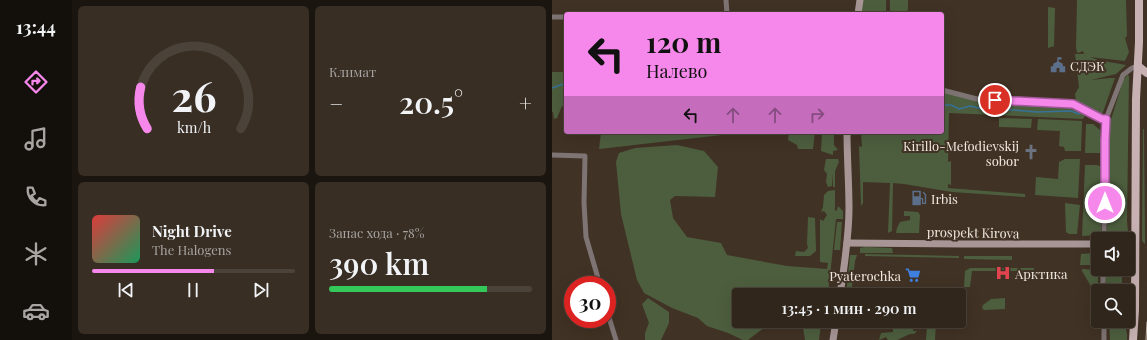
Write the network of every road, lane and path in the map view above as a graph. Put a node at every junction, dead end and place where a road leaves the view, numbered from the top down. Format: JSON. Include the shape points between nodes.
{"nodes":[{"id":1,"x":726,"y":0,"type":"edge"},
{"id":2,"x":860,"y":0,"type":"edge"},
{"id":3,"x":1139,"y":0,"type":"edge"},
{"id":4,"x":727,"y":12,"type":"edge"},
{"id":5,"x":858,"y":12,"type":"edge"},
{"id":6,"x":552,"y":17,"type":"edge"},
{"id":7,"x":564,"y":17,"type":"edge"},
{"id":8,"x":1138,"y":66,"type":"junction"},
{"id":9,"x":1147,"y":67,"type":"edge"},
{"id":10,"x":1147,"y":73,"type":"edge"},
{"id":11,"x":944,"y":91,"type":"edge"},
{"id":12,"x":1106,"y":119,"type":"junction"},
{"id":13,"x":847,"y":134,"type":"edge"},
{"id":14,"x":552,"y":155,"type":"edge"},
{"id":15,"x":1104,"y":232,"type":"edge"},
{"id":16,"x":1132,"y":232,"type":"edge"},
{"id":17,"x":847,"y":242,"type":"junction"},
{"id":18,"x":1091,"y":244,"type":"edge"},
{"id":19,"x":597,"y":276,"type":"edge"},
{"id":20,"x":1134,"y":276,"type":"edge"},
{"id":21,"x":841,"y":288,"type":"edge"},
{"id":22,"x":612,"y":328,"type":"edge"},
{"id":23,"x":835,"y":328,"type":"edge"},
{"id":24,"x":1104,"y":328,"type":"edge"},
{"id":25,"x":616,"y":340,"type":"edge"},
{"id":26,"x":833,"y":340,"type":"edge"},
{"id":27,"x":1104,"y":340,"type":"edge"},
{"id":28,"x":1133,"y":340,"type":"edge"}],
"edges":[{"from":1,"to":4,"type":"street"},
{"from":2,"to":5,"type":"street"},
{"from":3,"to":8,"type":"main road"},
{"from":6,"to":7,"type":"street"},
{"from":8,"to":9,"type":"main road"},
{"from":8,"to":10,"type":"main road"},
{"from":8,"to":12,"type":"street","via":[[1123,75]]},
{"from":8,"to":16,"type":"main road"},
{"from":11,"to":12,"type":"street","via":[[977,99],[1073,104]]},
{"from":12,"to":15,"type":"street"},
{"from":13,"to":17,"type":"street"},
{"from":14,"to":19,"type":"street","via":[[585,156],[586,237]]},
{"from":17,"to":18,"type":"street","name":"prospekt Kirova"},
{"from":17,"to":21,"type":"street"},
{"from":20,"to":28,"type":"main road","via":[[1136,310]]},
{"from":22,"to":25,"type":"street"},
{"from":23,"to":26,"type":"street"},
{"from":24,"to":27,"type":"street"}]}
